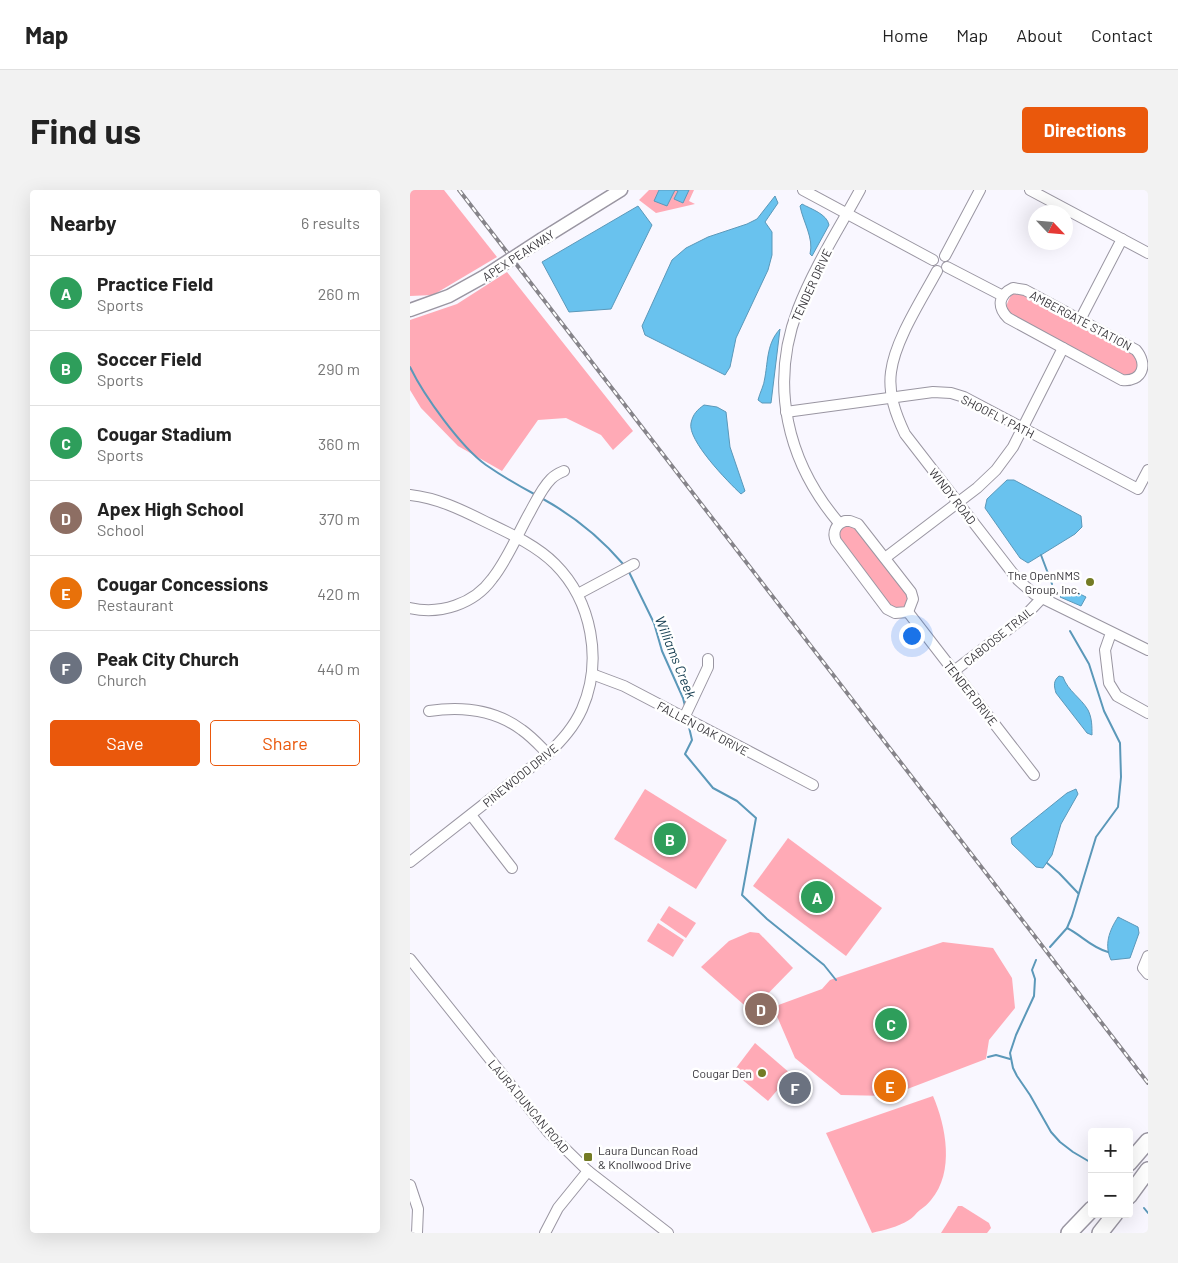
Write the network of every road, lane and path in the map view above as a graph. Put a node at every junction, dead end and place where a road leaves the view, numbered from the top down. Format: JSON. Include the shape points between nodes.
{"nodes":[{"id":1,"x":621,"y":190,"type":"edge"},
{"id":2,"x":803,"y":190,"type":"edge"},
{"id":3,"x":860,"y":190,"type":"edge"},
{"id":4,"x":980,"y":190,"type":"edge"},
{"id":5,"x":1030,"y":190,"type":"edge"},
{"id":6,"x":847,"y":214,"type":"junction"},
{"id":7,"x":1122,"y":239,"type":"junction"},
{"id":8,"x":1148,"y":253,"type":"edge"},
{"id":9,"x":945,"y":256,"type":"junction"},
{"id":10,"x":933,"y":260,"type":"junction"},
{"id":11,"x":947,"y":267,"type":"junction"},
{"id":12,"x":937,"y":270,"type":"junction"},
{"id":13,"x":1002,"y":296,"type":"junction"},
{"id":14,"x":410,"y":310,"type":"edge"},
{"id":15,"x":1080,"y":320,"type":"junction"},
{"id":16,"x":1063,"y":348,"type":"junction"},
{"id":17,"x":1145,"y":374,"type":"edge"},
{"id":18,"x":892,"y":398,"type":"junction"},
{"id":19,"x":786,"y":412,"type":"junction"},
{"id":20,"x":1023,"y":428,"type":"junction"},
{"id":21,"x":1148,"y":470,"type":"edge"},
{"id":22,"x":564,"y":471,"type":"dead end"},
{"id":23,"x":410,"y":495,"type":"edge"},
{"id":24,"x":959,"y":502,"type":"junction"},
{"id":25,"x":839,"y":523,"type":"junction"},
{"id":26,"x":516,"y":536,"type":"junction"},
{"id":27,"x":885,"y":558,"type":"junction"},
{"id":28,"x":634,"y":564,"type":"dead end"},
{"id":29,"x":578,"y":594,"type":"junction"},
{"id":30,"x":1040,"y":599,"type":"junction"},
{"id":31,"x":410,"y":608,"type":"edge"},
{"id":32,"x":908,"y":612,"type":"junction"},
{"id":33,"x":1111,"y":633,"type":"junction"},
{"id":34,"x":1148,"y":650,"type":"edge"},
{"id":35,"x":708,"y":659,"type":"dead end"},
{"id":36,"x":954,"y":671,"type":"junction"},
{"id":37,"x":592,"y":674,"type":"junction"},
{"id":38,"x":429,"y":711,"type":"dead end"},
{"id":39,"x":1148,"y":713,"type":"edge"},
{"id":40,"x":684,"y":718,"type":"junction"},
{"id":41,"x":548,"y":754,"type":"junction"},
{"id":42,"x":1034,"y":775,"type":"dead end"},
{"id":43,"x":813,"y":785,"type":"dead end"},
{"id":44,"x":471,"y":814,"type":"junction"},
{"id":45,"x":410,"y":862,"type":"edge"},
{"id":46,"x":512,"y":868,"type":"dead end"},
{"id":47,"x":1148,"y":956,"type":"edge"},
{"id":48,"x":410,"y":959,"type":"edge"},
{"id":49,"x":1148,"y":974,"type":"edge"},
{"id":50,"x":1148,"y":1141,"type":"edge"},
{"id":51,"x":1133,"y":1158,"type":"edge"},
{"id":52,"x":1148,"y":1170,"type":"edge"},
{"id":53,"x":588,"y":1171,"type":"junction"},
{"id":54,"x":410,"y":1185,"type":"edge"},
{"id":55,"x":1133,"y":1191,"type":"edge"},
{"id":56,"x":1088,"y":1213,"type":"edge"},
{"id":57,"x":1112,"y":1218,"type":"edge"},
{"id":58,"x":417,"y":1233,"type":"edge"},
{"id":59,"x":545,"y":1233,"type":"edge"},
{"id":60,"x":668,"y":1233,"type":"edge"},
{"id":61,"x":1069,"y":1233,"type":"edge"},
{"id":62,"x":1100,"y":1233,"type":"edge"}],
"edges":[{"from":1,"to":14,"type":"main road","name":"APEX PEAKWAY","bridge":true,"via":[[485,276],[449,296]]},
{"from":2,"to":6,"type":"street"},
{"from":3,"to":6,"type":"street","name":"TENDER DRIVE"},
{"from":4,"to":9,"type":"street"},
{"from":5,"to":7,"type":"street"},
{"from":6,"to":10,"type":"street"},
{"from":6,"to":19,"type":"street","name":"TENDER DRIVE","via":[[794,320],[785,362]]},
{"from":7,"to":8,"type":"street"},
{"from":7,"to":15,"type":"street"},
{"from":9,"to":10,"type":"street","via":[[940,255]]},
{"from":9,"to":11,"type":"street"},
{"from":10,"to":12,"type":"street","via":[[933,267]]},
{"from":11,"to":12,"type":"street"},
{"from":11,"to":13,"type":"street"},
{"from":12,"to":18,"type":"street","name":"WINDY ROAD","via":[[898,346],[891,372]]},
{"from":13,"to":15,"type":"street","name":"AMBERGATE STATION","via":[[1013,288],[1025,290]]},
{"from":13,"to":16,"type":"street","name":"AMBERGATE STATION","via":[[1002,312],[1008,318]]},
{"from":15,"to":17,"type":"street","name":"AMBERGATE STATION","via":[[1136,350],[1144,358]]},
{"from":16,"to":17,"type":"street","name":"AMBERGATE STATION","via":[[1122,380]]},
{"from":16,"to":20,"type":"street"},
{"from":18,"to":19,"type":"street","name":"SHOOFLY PATH"},
{"from":18,"to":20,"type":"street","name":"SHOOFLY PATH","via":[[933,392],[957,394]]},
{"from":18,"to":24,"type":"street","name":"WINDY ROAD","via":[[905,434]]},
{"from":19,"to":25,"type":"street","name":"TENDER DRIVE","via":[[804,470]]},
{"from":20,"to":21,"type":"street","name":"SHOOFLY PATH","via":[[1138,489]]},
{"from":20,"to":24,"type":"street","via":[[996,470]]},
{"from":22,"to":26,"type":"street","via":[[551,478]]},
{"from":23,"to":26,"type":"street","name":"PINEWOOD DRIVE","via":[[443,502]]},
{"from":24,"to":27,"type":"street"},
{"from":24,"to":30,"type":"street","name":"WINDY ROAD","via":[[1018,580]]},
{"from":25,"to":27,"type":"street","via":[[850,521],[858,524]]},
{"from":25,"to":32,"type":"street","via":[[835,530],[836,541],[887,609],[895,613]]},
{"from":26,"to":29,"type":"street","name":"PINEWOOD DRIVE","via":[[555,564]]},
{"from":26,"to":31,"type":"street","via":[[492,579],[477,594],[446,608]]},
{"from":27,"to":32,"type":"street","via":[[911,592],[913,599]]},
{"from":28,"to":29,"type":"street"},
{"from":29,"to":37,"type":"street","name":"PINEWOOD DRIVE","via":[[591,634]]},
{"from":30,"to":33,"type":"street","name":"WINDY ROAD"},
{"from":30,"to":36,"type":"street","name":"CABOOSE TRAIL","via":[[1023,618]]},
{"from":32,"to":36,"type":"street","name":"TENDER DRIVE"},
{"from":33,"to":34,"type":"street","name":"WINDY ROAD"},
{"from":33,"to":39,"type":"street","via":[[1105,650],[1109,683],[1117,696]]},
{"from":35,"to":40,"type":"street","via":[[708,668]]},
{"from":36,"to":42,"type":"street","name":"TENDER DRIVE"},
{"from":37,"to":40,"type":"street","name":"FALLEN OAK DRIVE","via":[[624,686]]},
{"from":37,"to":41,"type":"street","name":"PINEWOOD DRIVE","via":[[586,699],[576,720]]},
{"from":38,"to":41,"type":"street","via":[[462,708],[501,717],[526,732]]},
{"from":40,"to":43,"type":"street","name":"FALLEN OAK DRIVE"},
{"from":41,"to":44,"type":"street","name":"PINEWOOD DRIVE"},
{"from":44,"to":45,"type":"street","name":"PINEWOOD DRIVE"},
{"from":44,"to":46,"type":"street"},
{"from":47,"to":49,"type":"street","via":[[1143,968]]},
{"from":48,"to":53,"type":"street","name":"LAURA DUNCAN ROAD","via":[[548,1133]]},
{"from":50,"to":51,"type":"highway"},
{"from":52,"to":55,"type":"highway"},
{"from":53,"to":59,"type":"street","via":[[558,1208]]},
{"from":53,"to":60,"type":"street","name":"LAURA DUNCAN ROAD"},
{"from":54,"to":58,"type":"street","via":[[418,1209]]},
{"from":56,"to":61,"type":"highway"},
{"from":57,"to":62,"type":"highway"}]}
